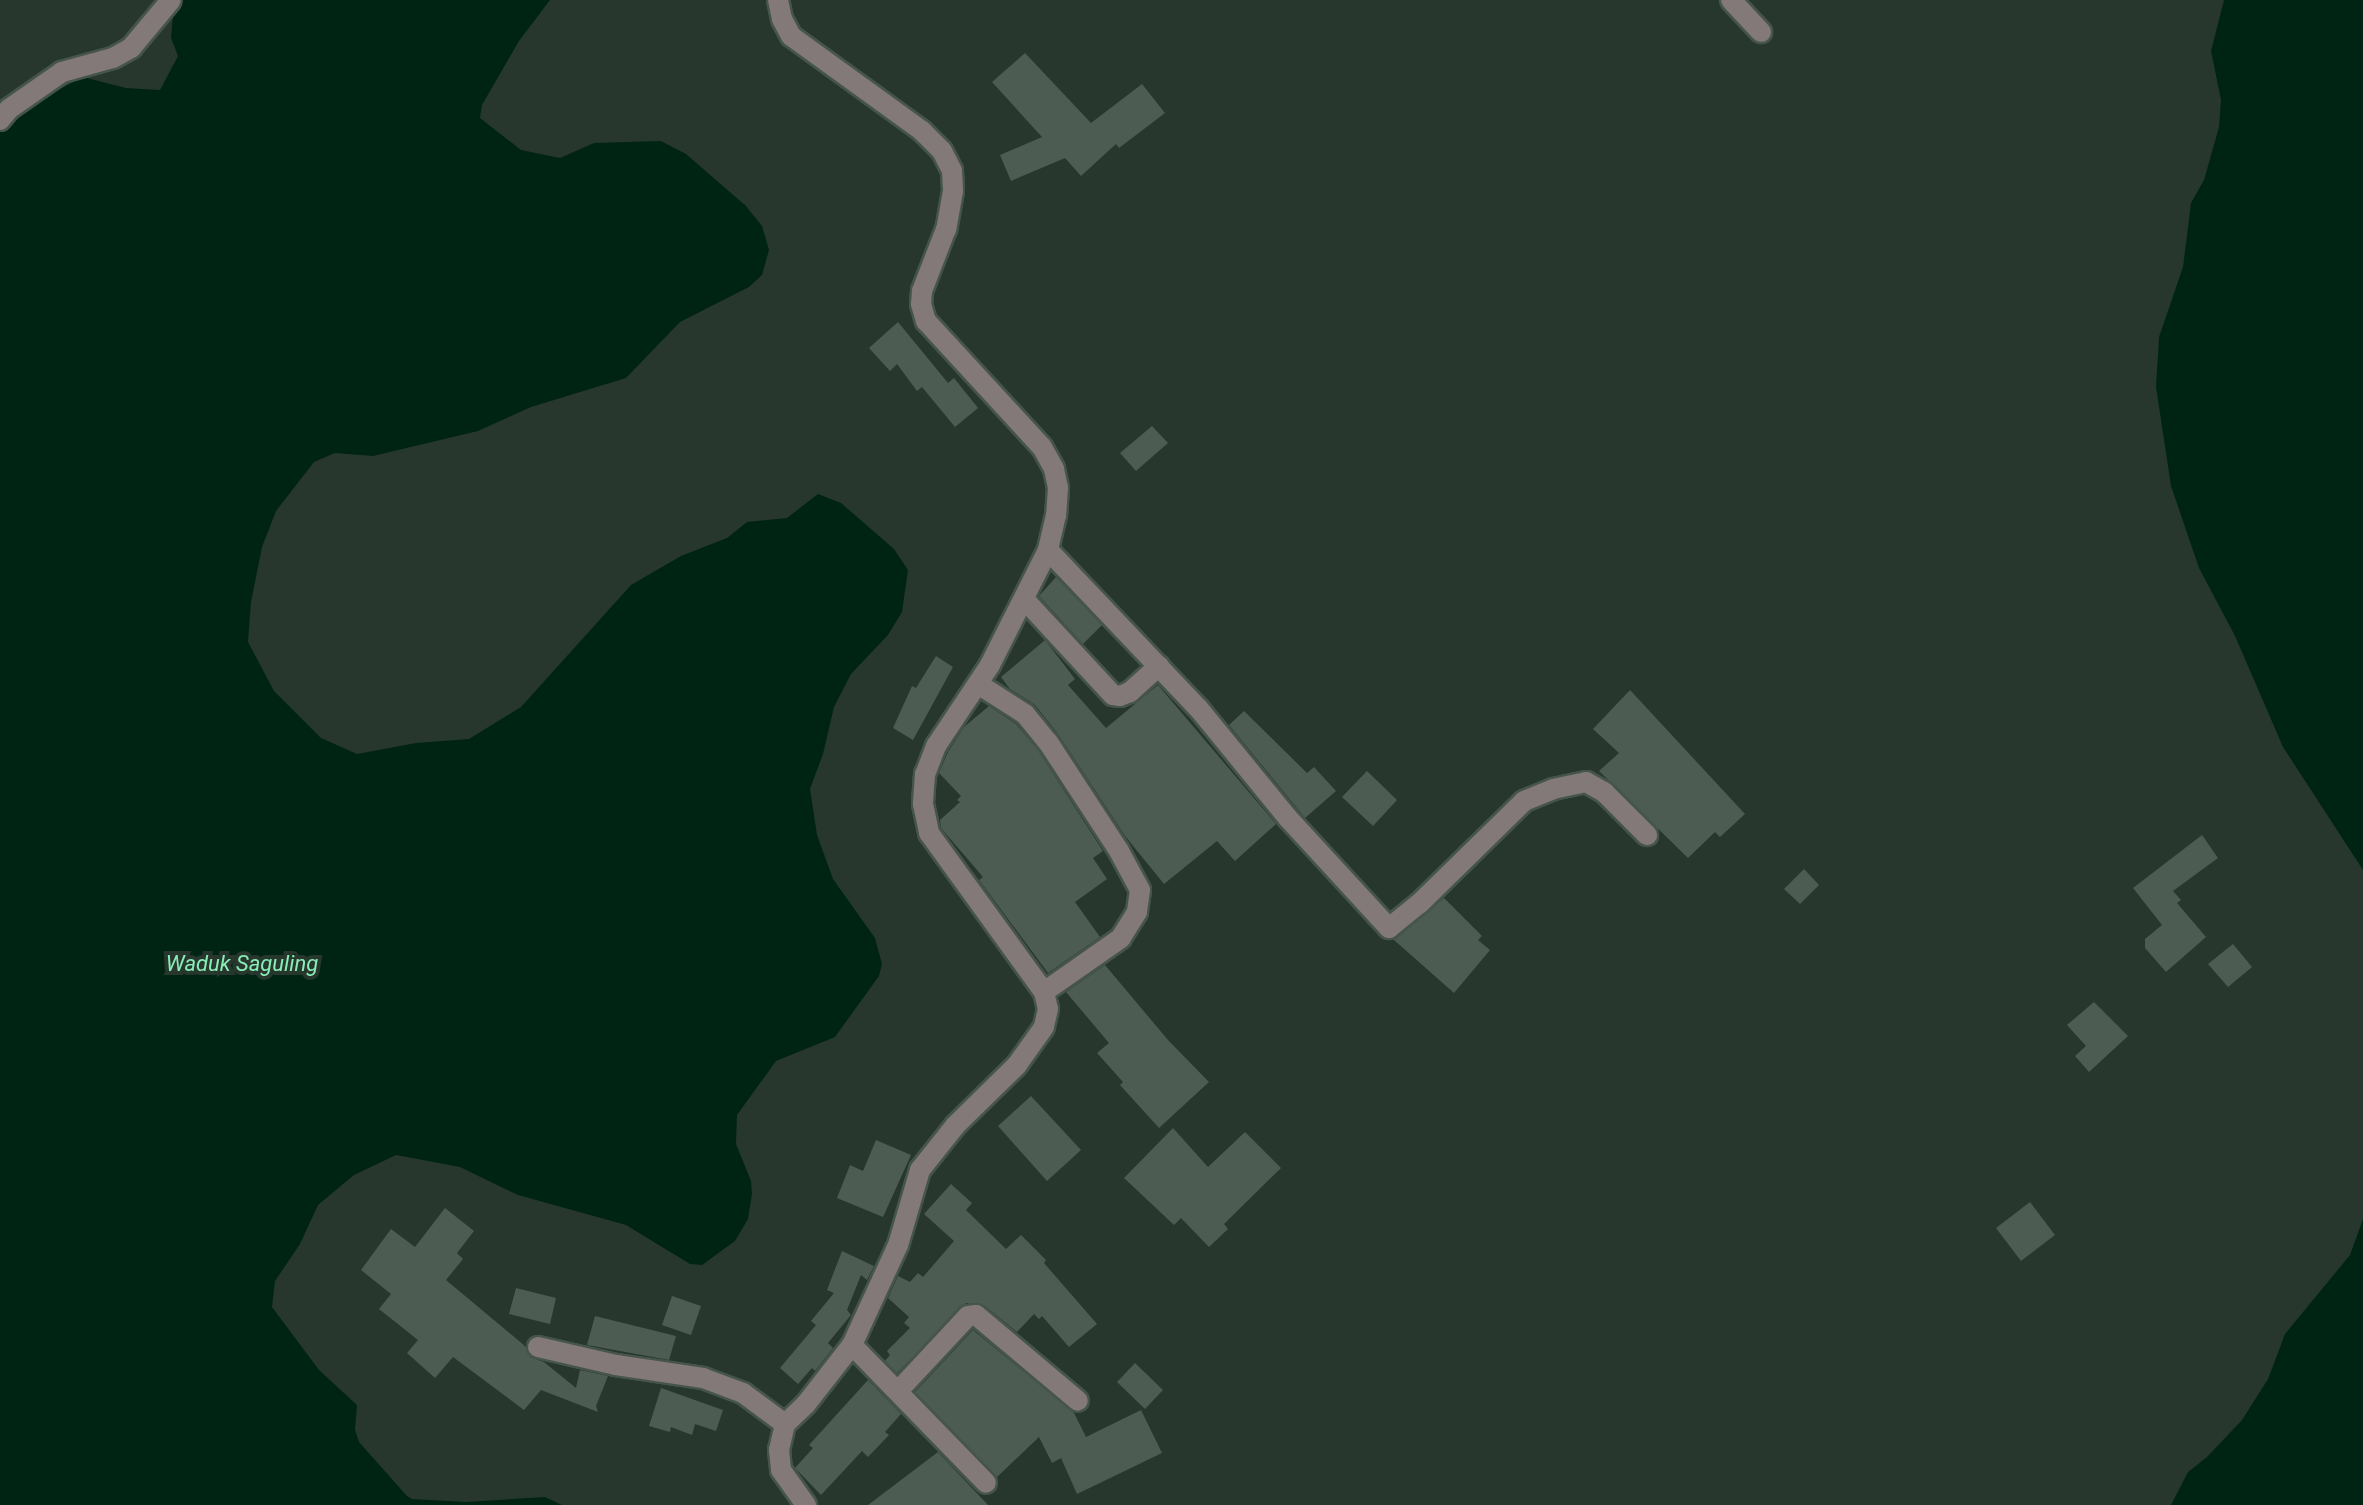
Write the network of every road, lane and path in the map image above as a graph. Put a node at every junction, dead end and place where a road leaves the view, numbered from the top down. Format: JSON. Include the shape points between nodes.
{"nodes":[{"id":1,"x":171,"y":0,"type":"edge"},
{"id":2,"x":778,"y":0,"type":"edge"},
{"id":3,"x":1731,"y":0,"type":"edge"},
{"id":4,"x":1761,"y":32,"type":"dead end"},
{"id":5,"x":0,"y":120,"type":"edge"},
{"id":6,"x":1048,"y":550,"type":"junction"},
{"id":7,"x":1024,"y":599,"type":"junction"},
{"id":8,"x":1159,"y":666,"type":"junction"},
{"id":9,"x":978,"y":684,"type":"junction"},
{"id":10,"x":1647,"y":835,"type":"dead end"},
{"id":11,"x":1044,"y":992,"type":"junction"},
{"id":12,"x":852,"y":1345,"type":"junction"},
{"id":13,"x":538,"y":1347,"type":"dead end"},
{"id":14,"x":899,"y":1390,"type":"junction"},
{"id":15,"x":1078,"y":1401,"type":"dead end"},
{"id":16,"x":785,"y":1424,"type":"junction"},
{"id":17,"x":986,"y":1483,"type":"dead end"},
{"id":18,"x":806,"y":1505,"type":"edge"}],
"edges":[{"from":1,"to":5,"type":"street","via":[[131,48],[62,72]]},
{"from":2,"to":6,"type":"street","via":[[791,36],[922,131],[952,171],[951,210],[921,304],[926,321],[1042,447],[1054,469],[1056,515]]},
{"from":3,"to":4,"type":"street"},
{"from":6,"to":7,"type":"street"},
{"from":6,"to":8,"type":"street"},
{"from":7,"to":8,"type":"street","via":[[1113,695],[1130,692]]},
{"from":7,"to":9,"type":"street"},
{"from":8,"to":10,"type":"street","via":[[1389,928],[1524,801],[1553,789],[1586,782],[1604,792]]},
{"from":9,"to":11,"type":"street","via":[[936,746],[925,774],[923,804],[929,833]]},
{"from":9,"to":11,"type":"street","via":[[1025,714],[1048,742],[1140,890],[1137,912],[1121,938]]},
{"from":11,"to":12,"type":"street","via":[[1044,1027],[1017,1065],[955,1126],[916,1177],[898,1245]]},
{"from":12,"to":14,"type":"street"},
{"from":12,"to":16,"type":"street"},
{"from":13,"to":16,"type":"street","via":[[703,1378],[743,1393]]},
{"from":14,"to":15,"type":"street","via":[[968,1316],[976,1315]]},
{"from":14,"to":17,"type":"street"},
{"from":16,"to":18,"type":"street","via":[[781,1470]]}]}
